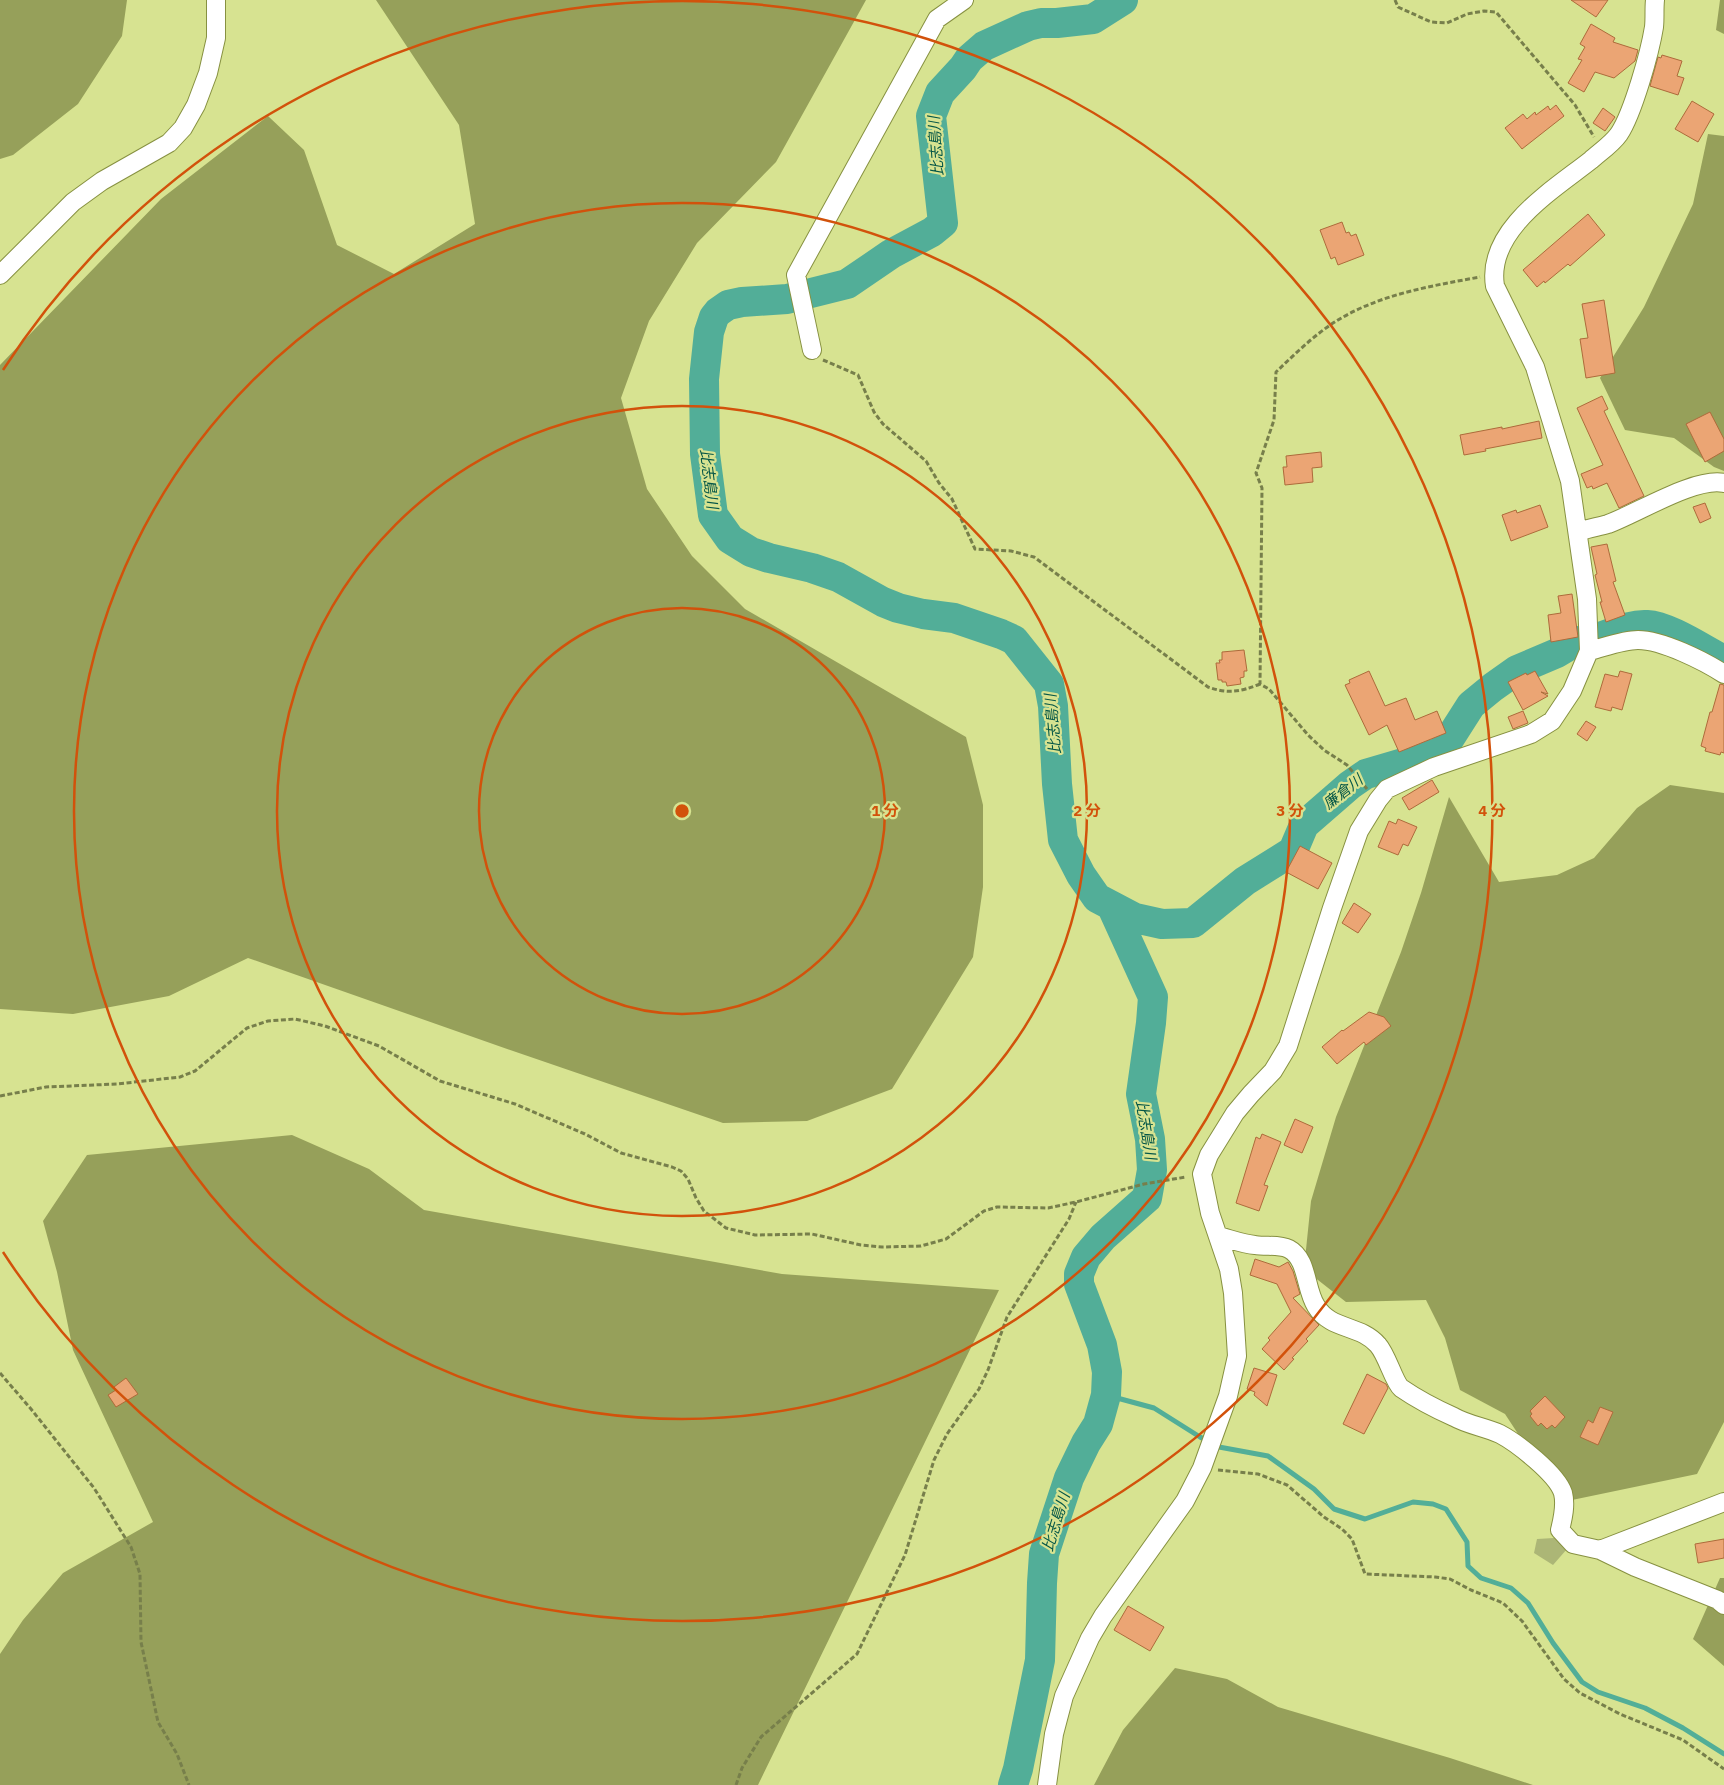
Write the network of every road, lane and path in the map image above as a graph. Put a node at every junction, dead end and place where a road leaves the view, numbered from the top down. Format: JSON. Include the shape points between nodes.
{"nodes":[{"id":1,"x":216,"y":0,"type":"edge"},
{"id":2,"x":964,"y":0,"type":"edge"},
{"id":3,"x":1395,"y":0,"type":"edge"},
{"id":4,"x":1655,"y":0,"type":"edge"},
{"id":5,"x":1602,"y":150,"type":"junction"},
{"id":6,"x":1493,"y":274,"type":"junction"},
{"id":7,"x":0,"y":275,"type":"edge"},
{"id":8,"x":812,"y":350,"type":"joint"},
{"id":9,"x":1724,"y":484,"type":"edge"},
{"id":10,"x":1578,"y":532,"type":"junction"},
{"id":11,"x":1589,"y":650,"type":"junction"},
{"id":12,"x":1722,"y":671,"type":"edge"},
{"id":13,"x":1260,"y":684,"type":"junction"},
{"id":14,"x":1360,"y":781,"type":"dead end"},
{"id":15,"x":0,"y":1096,"type":"edge"},
{"id":16,"x":1171,"y":1179,"type":"dead end"},
{"id":17,"x":1076,"y":1202,"type":"junction"},
{"id":18,"x":1218,"y":1236,"type":"junction"},
{"id":19,"x":0,"y":1373,"type":"edge"},
{"id":20,"x":1202,"y":1468,"type":"junction"},
{"id":21,"x":1724,"y":1502,"type":"edge"},
{"id":22,"x":1600,"y":1550,"type":"junction"},
{"id":23,"x":1724,"y":1605,"type":"edge"},
{"id":24,"x":1724,"y":1769,"type":"edge"},
{"id":25,"x":189,"y":1785,"type":"edge"},
{"id":26,"x":736,"y":1785,"type":"edge"},
{"id":27,"x":1047,"y":1785,"type":"edge"}],
"edges":[{"from":1,"to":7,"type":"street","via":[[216,38],[208,73],[196,106],[183,128],[169,143],[102,181],[73,202]]},
{"from":2,"to":8,"type":"street","via":[[937,19],[796,275]]},
{"from":3,"to":5,"type":"path","via":[[1398,7],[1431,22],[1447,23],[1467,14],[1496,12],[1575,105]]},
{"from":4,"to":5,"type":"street","via":[[1654,26],[1627,119],[1618,136]]},
{"from":5,"to":6,"type":"street","via":[[1533,206],[1510,230],[1501,244]]},
{"from":6,"to":10,"type":"street","via":[[1495,286],[1535,367],[1570,481]]},
{"from":6,"to":13,"type":"path","via":[[1367,304],[1336,320],[1276,372],[1274,420],[1256,473],[1262,488]]},
{"from":8,"to":13,"type":"path","via":[[823,360],[858,374],[874,412],[883,424],[926,461],[952,499],[975,549],[1011,551],[1034,557],[1208,687],[1243,691]]},
{"from":9,"to":10,"type":"street","via":[[1697,485],[1607,524]]},
{"from":10,"to":11,"type":"street","via":[[1587,599]]},
{"from":11,"to":12,"type":"street","via":[[1638,640],[1656,642]]},
{"from":11,"to":18,"type":"street","via":[[1572,691],[1552,720],[1531,734],[1404,780],[1387,789],[1378,800],[1359,831],[1288,1046],[1273,1071],[1235,1113],[1209,1155],[1202,1174]]},
{"from":13,"to":14,"type":"path","via":[[1269,688],[1308,735],[1355,772]]},
{"from":15,"to":17,"type":"path","via":[[46,1087],[180,1077],[196,1071],[247,1028],[268,1021],[294,1019],[325,1026],[379,1046],[440,1081],[515,1104],[621,1153],[681,1171],[704,1211],[726,1228],[755,1235],[812,1234],[882,1248],[921,1246],[946,1239],[984,1211],[997,1207],[1048,1208]]},
{"from":16,"to":17,"type":"path"},
{"from":17,"to":26,"type":"path","via":[[1007,1317],[979,1389],[947,1434],[934,1460],[905,1555],[857,1654],[761,1737],[742,1768]]},
{"from":18,"to":20,"type":"street","via":[[1234,1293],[1237,1356],[1228,1396]]},
{"from":18,"to":22,"type":"street","via":[[1254,1245],[1287,1248],[1297,1255],[1315,1305],[1324,1316],[1334,1324],[1368,1336],[1379,1345],[1399,1386],[1455,1418],[1500,1434],[1525,1451],[1560,1486],[1564,1508],[1560,1530],[1565,1537],[1574,1544]]},
{"from":19,"to":25,"type":"path","via":[[94,1488],[131,1546],[140,1574],[142,1642],[158,1722],[177,1754]]},
{"from":20,"to":24,"type":"path","via":[[1258,1474],[1286,1485],[1352,1539],[1366,1574],[1450,1579],[1503,1603],[1522,1621],[1564,1679],[1580,1692],[1620,1714],[1683,1740]]},
{"from":20,"to":27,"type":"street","via":[[1185,1501],[1090,1638],[1064,1696],[1054,1734]]},
{"from":21,"to":22,"type":"street"},
{"from":22,"to":23,"type":"street"}]}
